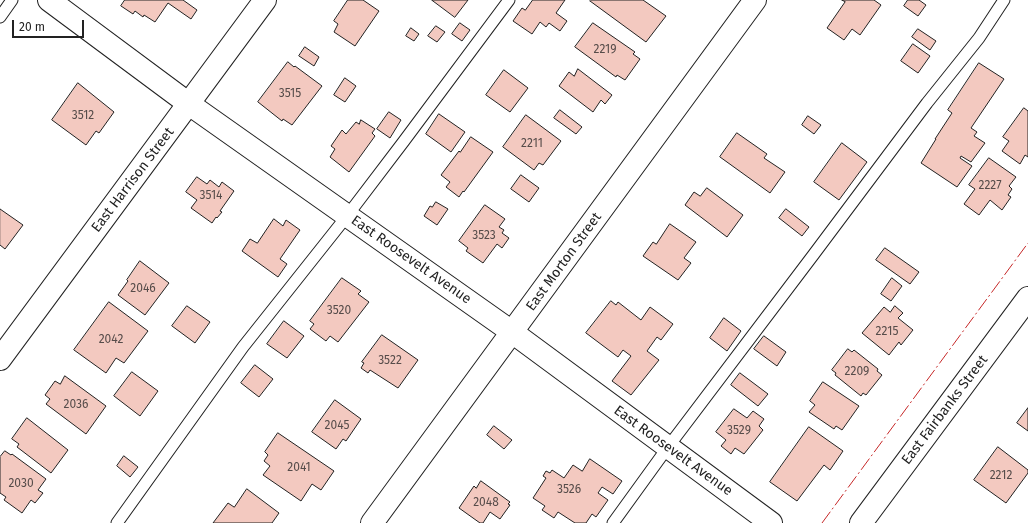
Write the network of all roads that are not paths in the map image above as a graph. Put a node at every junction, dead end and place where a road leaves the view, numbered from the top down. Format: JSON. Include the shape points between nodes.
{"nodes":[{"id":1,"x":12,"y":0,"type":"edge"},
{"id":2,"x":49,"y":0,"type":"edge"},
{"id":3,"x":265,"y":0,"type":"edge"},
{"id":4,"x":509,"y":0,"type":"edge"},
{"id":5,"x":755,"y":0,"type":"edge"},
{"id":6,"x":1004,"y":0,"type":"edge"},
{"id":7,"x":0,"y":17,"type":"edge"},
{"id":8,"x":189,"y":104,"type":"junction"},
{"id":9,"x":347,"y":216,"type":"junction"},
{"id":10,"x":1028,"y":298,"type":"edge"},
{"id":11,"x":512,"y":332,"type":"junction"},
{"id":12,"x":0,"y":359,"type":"edge"},
{"id":13,"x":668,"y":447,"type":"junction"},
{"id":14,"x":117,"y":523,"type":"edge"},
{"id":15,"x":372,"y":523,"type":"edge"},
{"id":16,"x":613,"y":523,"type":"edge"},
{"id":17,"x":771,"y":523,"type":"edge"},
{"id":18,"x":861,"y":523,"type":"edge"}],
"edges":[{"from":1,"to":7,"type":"lane"},
{"from":2,"to":8,"type":"street","name":"East Roosevelt Avenue"},
{"from":3,"to":8,"type":"street","name":"East Harrison Street"},
{"from":4,"to":9,"type":"lane"},
{"from":5,"to":11,"type":"street","name":"East Morton Street"},
{"from":6,"to":13,"type":"lane","via":[[979,38],[927,103]]},
{"from":8,"to":9,"type":"street","name":"East Roosevelt Avenue"},
{"from":8,"to":12,"type":"street","name":"East Harrison Street"},
{"from":9,"to":11,"type":"street","name":"East Roosevelt Avenue"},
{"from":9,"to":14,"type":"lane","via":[[243,347]]},
{"from":10,"to":18,"type":"street","name":"East Fairbanks Street"},
{"from":11,"to":13,"type":"street","name":"East Roosevelt Avenue"},
{"from":11,"to":15,"type":"street","name":"East Morton Street"},
{"from":13,"to":16,"type":"lane"},
{"from":13,"to":17,"type":"street","name":"East Roosevelt Avenue"}]}
